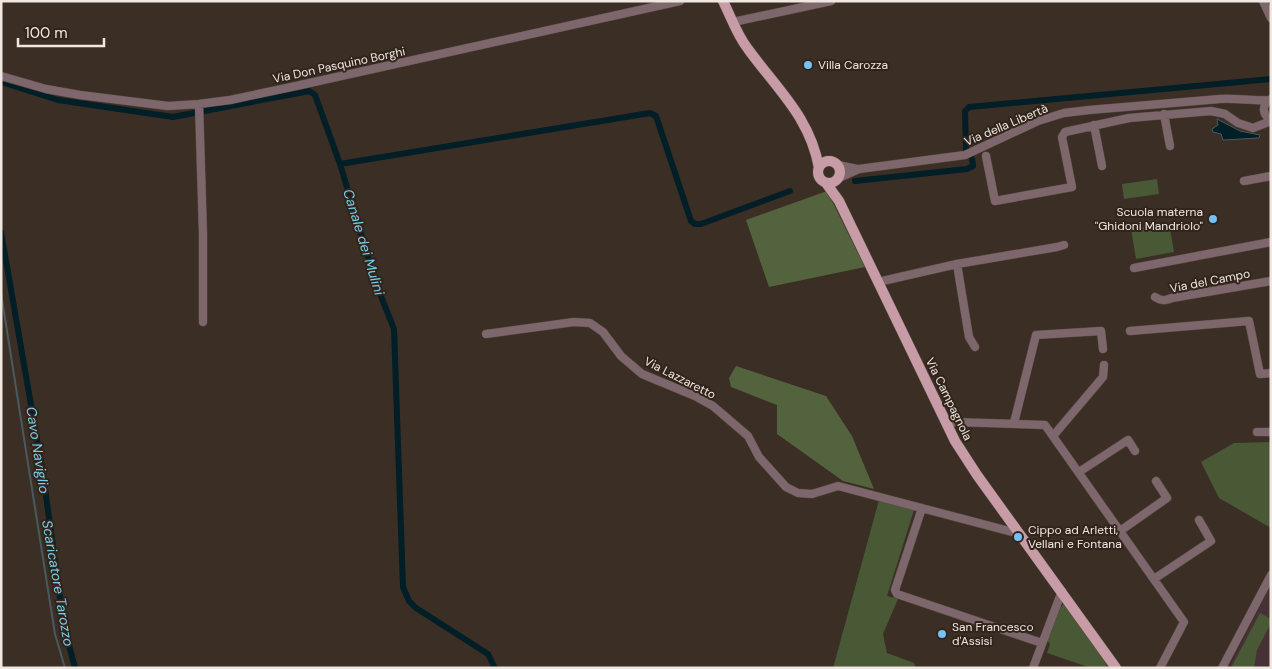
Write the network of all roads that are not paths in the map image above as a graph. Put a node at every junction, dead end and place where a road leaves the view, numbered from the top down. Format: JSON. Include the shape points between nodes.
{"nodes":[{"id":1,"x":680,"y":1,"type":"edge"},
{"id":2,"x":723,"y":1,"type":"edge"},
{"id":3,"x":831,"y":1,"type":"edge"},
{"id":4,"x":1263,"y":1,"type":"edge"},
{"id":5,"x":1271,"y":18,"type":"edge"},
{"id":6,"x":733,"y":22,"type":"junction"},
{"id":7,"x":1,"y":76,"type":"edge"},
{"id":8,"x":1270,"y":99,"type":"edge"},
{"id":9,"x":1252,"y":101,"type":"junction"},
{"id":10,"x":199,"y":110,"type":"junction"},
{"id":11,"x":1264,"y":112,"type":"junction"},
{"id":12,"x":1164,"y":114,"type":"junction"},
{"id":13,"x":1271,"y":121,"type":"edge"},
{"id":14,"x":1094,"y":125,"type":"junction"},
{"id":15,"x":1259,"y":126,"type":"junction"},
{"id":16,"x":1170,"y":146,"type":"dead end"},
{"id":17,"x":814,"y":148,"type":"junction"},
{"id":18,"x":986,"y":156,"type":"dead end"},
{"id":19,"x":833,"y":163,"type":"junction"},
{"id":20,"x":1102,"y":166,"type":"dead end"},
{"id":21,"x":819,"y":168,"type":"junction"},
{"id":22,"x":859,"y":169,"type":"junction"},
{"id":23,"x":1271,"y":176,"type":"edge"},
{"id":24,"x":838,"y":179,"type":"junction"},
{"id":25,"x":1244,"y":181,"type":"dead end"},
{"id":26,"x":826,"y":183,"type":"junction"},
{"id":27,"x":839,"y":201,"type":"junction"},
{"id":28,"x":1271,"y":242,"type":"edge"},
{"id":29,"x":1064,"y":245,"type":"dead end"},
{"id":30,"x":957,"y":264,"type":"junction"},
{"id":31,"x":1134,"y":268,"type":"dead end"},
{"id":32,"x":1271,"y":281,"type":"edge"},
{"id":33,"x":878,"y":282,"type":"junction"},
{"id":34,"x":1155,"y":297,"type":"dead end"},
{"id":35,"x":203,"y":322,"type":"dead end"},
{"id":36,"x":1130,"y":332,"type":"dead end"},
{"id":37,"x":486,"y":334,"type":"dead end"},
{"id":38,"x":976,"y":347,"type":"dead end"},
{"id":39,"x":1103,"y":349,"type":"dead end"},
{"id":40,"x":1104,"y":366,"type":"dead end"},
{"id":41,"x":1271,"y":373,"type":"edge"},
{"id":42,"x":1014,"y":423,"type":"junction"},
{"id":43,"x":946,"y":424,"type":"junction"},
{"id":44,"x":1257,"y":432,"type":"dead end"},
{"id":45,"x":1271,"y":432,"type":"edge"},
{"id":46,"x":1053,"y":436,"type":"junction"},
{"id":47,"x":1135,"y":451,"type":"dead end"},
{"id":48,"x":1079,"y":472,"type":"junction"},
{"id":49,"x":1156,"y":481,"type":"dead end"},
{"id":50,"x":922,"y":508,"type":"junction"},
{"id":51,"x":1199,"y":520,"type":"dead end"},
{"id":52,"x":1120,"y":531,"type":"junction"},
{"id":53,"x":1020,"y":534,"type":"junction"},
{"id":54,"x":1271,"y":575,"type":"edge"},
{"id":55,"x":1154,"y":579,"type":"junction"},
{"id":56,"x":1062,"y":597,"type":"junction"},
{"id":57,"x":1042,"y":642,"type":"junction"},
{"id":58,"x":1033,"y":668,"type":"edge"},
{"id":59,"x":1116,"y":668,"type":"edge"},
{"id":60,"x":1160,"y":668,"type":"edge"},
{"id":61,"x":1222,"y":668,"type":"edge"}],
"edges":[{"from":1,"to":10,"type":"street","name":"Via Don Pasquino Borghi"},
{"from":2,"to":6,"type":"main road","name":"Via Campagnola"},
{"from":3,"to":6,"type":"street"},
{"from":4,"to":5,"type":"street"},
{"from":6,"to":17,"type":"main road","name":"Via Campagnola","via":[[747,48],[790,102]]},
{"from":7,"to":10,"type":"street","name":"Via Don Pasquino Borghi","via":[[80,95]]},
{"from":8,"to":9,"type":"street","name":"Via della Libertà"},
{"from":8,"to":11,"type":"street"},
{"from":9,"to":11,"type":"street"},
{"from":9,"to":22,"type":"street","name":"Via della Libertà","via":[[1220,99],[1076,111],[1038,121],[965,155]]},
{"from":10,"to":35,"type":"street"},
{"from":11,"to":13,"type":"street"},
{"from":11,"to":15,"type":"street"},
{"from":12,"to":14,"type":"street"},
{"from":12,"to":15,"type":"street","via":[[1211,111],[1225,114],[1238,124],[1253,128]]},
{"from":12,"to":16,"type":"street"},
{"from":13,"to":15,"type":"street"},
{"from":14,"to":18,"type":"street","via":[[1065,132],[1062,137],[1072,187],[995,201]]},
{"from":14,"to":20,"type":"street"},
{"from":17,"to":19,"type":"main road","name":"Via Campagnola","via":[[821,157]]},
{"from":17,"to":21,"type":"main road","name":"Via Campagnola"},
{"from":19,"to":21,"type":"main road","via":[[823,163]]},
{"from":19,"to":22,"type":"street","name":"Via della Libertà"},
{"from":19,"to":24,"type":"main road","name":"Via Campagnola","via":[[840,171]]},
{"from":21,"to":26,"type":"main road","name":"Via Campagnola","via":[[820,178]]},
{"from":22,"to":24,"type":"street","name":"Via della Libertà"},
{"from":23,"to":25,"type":"street"},
{"from":24,"to":26,"type":"main road"},
{"from":24,"to":27,"type":"main road","name":"Via Campagnola"},
{"from":26,"to":27,"type":"main road","name":"Via Campagnola"},
{"from":27,"to":33,"type":"main road","name":"Via Campagnola"},
{"from":28,"to":31,"type":"street"},
{"from":29,"to":30,"type":"street"},
{"from":30,"to":33,"type":"street"},
{"from":30,"to":38,"type":"street","via":[[969,338]]},
{"from":32,"to":34,"type":"street","name":"Via del Campo","via":[[1166,301]]},
{"from":33,"to":43,"type":"main road","name":"Via Campagnola"},
{"from":36,"to":41,"type":"street","via":[[1249,321],[1260,374]]},
{"from":37,"to":50,"type":"street","name":"Via Lazzaretto","via":[[574,322],[590,323],[603,332],[621,356],[642,374],[713,406],[748,436],[759,457],[786,487],[798,493],[812,494],[838,486]]},
{"from":39,"to":42,"type":"street","via":[[1101,331],[1036,335]]},
{"from":40,"to":46,"type":"street","via":[[1103,377]]},
{"from":42,"to":43,"type":"street"},
{"from":42,"to":46,"type":"street","via":[[1045,425]]},
{"from":43,"to":53,"type":"main road","name":"Via Campagnola","via":[[962,453]]},
{"from":44,"to":45,"type":"street"},
{"from":46,"to":48,"type":"street"},
{"from":47,"to":48,"type":"street","via":[[1128,440]]},
{"from":48,"to":52,"type":"street"},
{"from":49,"to":52,"type":"street","via":[[1167,498]]},
{"from":50,"to":53,"type":"street","name":"Via Lazzaretto"},
{"from":50,"to":57,"type":"street","via":[[895,590],[897,594]]},
{"from":51,"to":55,"type":"street","via":[[1212,541]]},
{"from":52,"to":55,"type":"street"},
{"from":53,"to":56,"type":"main road","name":"Via Campagnola"},
{"from":54,"to":61,"type":"street"},
{"from":55,"to":60,"type":"street","via":[[1184,622]]},
{"from":56,"to":57,"type":"street"},
{"from":56,"to":59,"type":"main road","name":"Via Campagnola"},
{"from":57,"to":58,"type":"street"}]}
